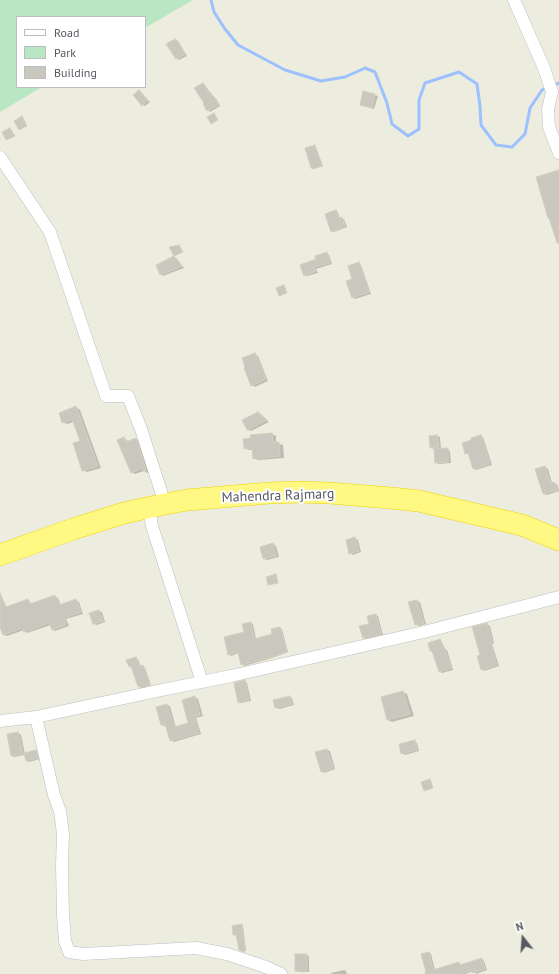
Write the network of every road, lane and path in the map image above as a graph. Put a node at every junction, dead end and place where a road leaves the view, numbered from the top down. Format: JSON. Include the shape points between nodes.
{"nodes":[{"id":1,"x":514,"y":0,"type":"edge"},
{"id":2,"x":559,"y":153,"type":"edge"},
{"id":3,"x":0,"y":157,"type":"edge"},
{"id":4,"x":157,"y":506,"type":"junction"},
{"id":5,"x":559,"y":540,"type":"edge"},
{"id":6,"x":0,"y":555,"type":"edge"},
{"id":7,"x":559,"y":597,"type":"edge"},
{"id":8,"x":202,"y":682,"type":"junction"},
{"id":9,"x":36,"y":717,"type":"junction"},
{"id":10,"x":0,"y":722,"type":"edge"},
{"id":11,"x":281,"y":974,"type":"edge"}],
"edges":[{"from":1,"to":2,"type":"street","via":[[552,92],[548,109],[549,127]]},
{"from":3,"to":4,"type":"street","via":[[50,232],[106,396],[128,396],[141,430]]},
{"from":4,"to":5,"type":"highway","name":"Mahendra Rajmarg","via":[[187,500],[277,493],[330,493],[391,498],[522,525]]},
{"from":4,"to":6,"type":"highway","name":"Mahendra Rajmarg","via":[[73,529]]},
{"from":4,"to":8,"type":"street","via":[[152,526]]},
{"from":7,"to":8,"type":"street","via":[[424,632]]},
{"from":8,"to":9,"type":"street"},
{"from":9,"to":10,"type":"street"},
{"from":9,"to":11,"type":"street","via":[[60,811],[63,834],[63,915],[65,941],[69,952],[83,954],[196,948],[227,954]]}]}
